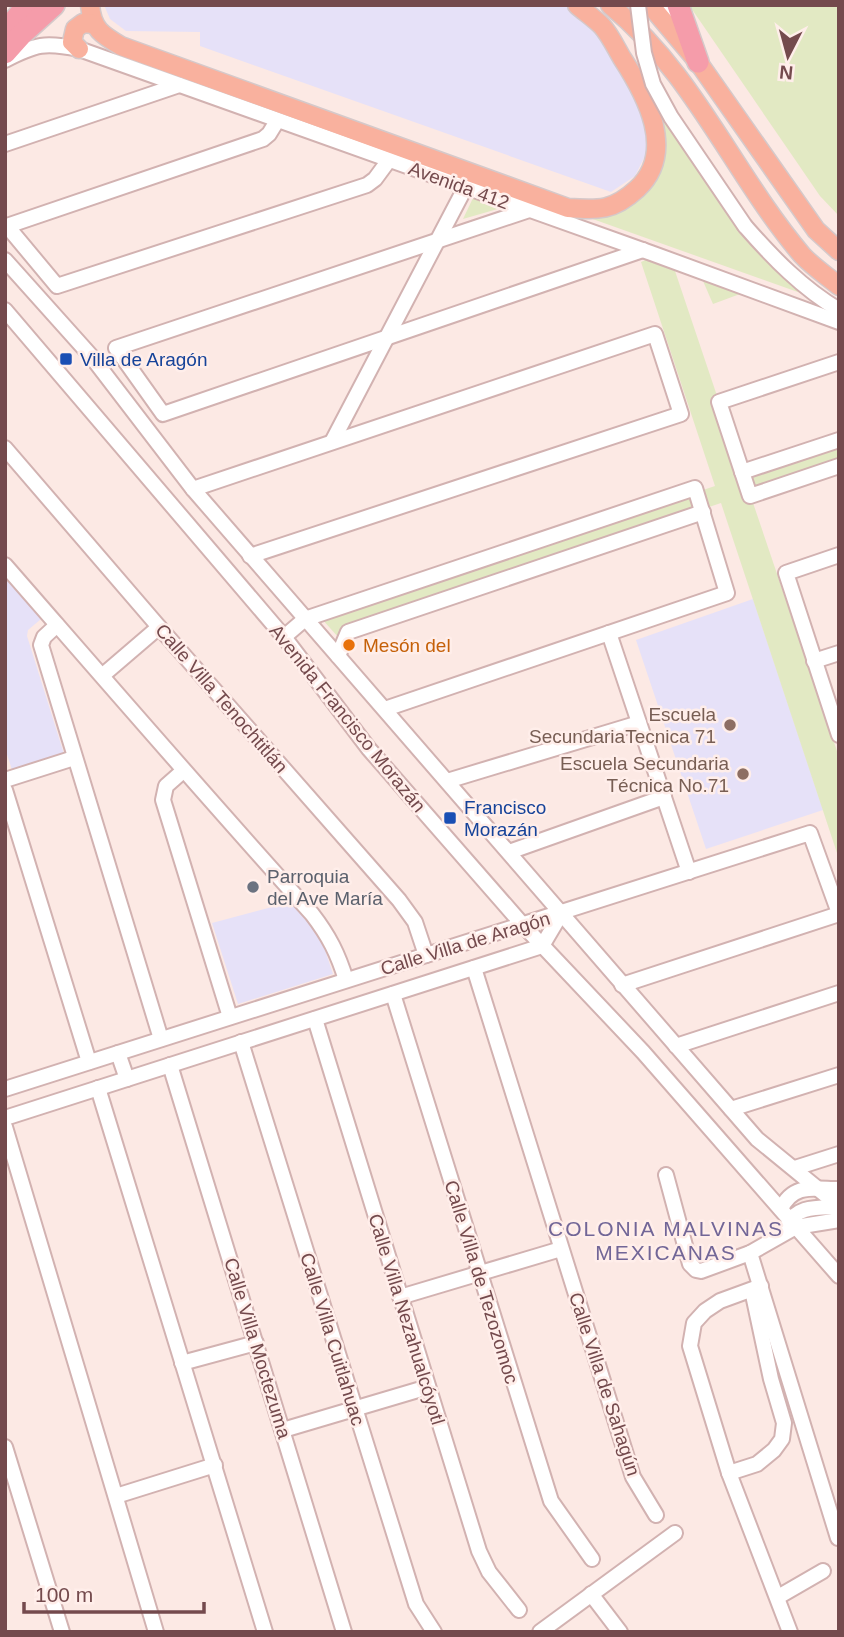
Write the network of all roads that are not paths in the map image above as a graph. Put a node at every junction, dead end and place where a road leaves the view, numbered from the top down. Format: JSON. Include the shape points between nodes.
{"nodes":[{"id":1,"x":27,"y":5,"type":"edge"},
{"id":2,"x":54,"y":5,"type":"edge"},
{"id":3,"x":90,"y":5,"type":"edge"},
{"id":4,"x":577,"y":5,"type":"edge"},
{"id":5,"x":610,"y":5,"type":"edge"},
{"id":6,"x":650,"y":5,"type":"edge"},
{"id":7,"x":666,"y":5,"type":"edge"},
{"id":8,"x":678,"y":5,"type":"edge"},
{"id":9,"x":634,"y":14,"type":"edge"},
{"id":10,"x":93,"y":24,"type":"junction"},
{"id":11,"x":5,"y":32,"type":"edge"},
{"id":12,"x":682,"y":42,"type":"junction"},
{"id":13,"x":79,"y":49,"type":"junction"},
{"id":14,"x":5,"y":53,"type":"edge"},
{"id":15,"x":5,"y":60,"type":"edge"},
{"id":16,"x":698,"y":62,"type":"junction"},
{"id":17,"x":179,"y":85,"type":"junction"},
{"id":18,"x":277,"y":121,"type":"junction"},
{"id":19,"x":5,"y":144,"type":"edge"},
{"id":20,"x":389,"y":160,"type":"junction"},
{"id":21,"x":465,"y":188,"type":"junction"},
{"id":22,"x":529,"y":210,"type":"junction"},
{"id":23,"x":7,"y":226,"type":"edge"},
{"id":24,"x":436,"y":241,"type":"junction"},
{"id":25,"x":643,"y":250,"type":"junction"},
{"id":26,"x":839,"y":251,"type":"edge"},
{"id":27,"x":5,"y":260,"type":"edge"},
{"id":28,"x":839,"y":286,"type":"edge"},
{"id":29,"x":5,"y":310,"type":"edge"},
{"id":30,"x":839,"y":310,"type":"edge"},
{"id":31,"x":839,"y":322,"type":"edge"},
{"id":32,"x":385,"y":338,"type":"junction"},
{"id":33,"x":839,"y":362,"type":"edge"},
{"id":34,"x":839,"y":440,"type":"edge"},
{"id":35,"x":332,"y":442,"type":"junction"},
{"id":36,"x":5,"y":448,"type":"edge"},
{"id":37,"x":839,"y":466,"type":"edge"},
{"id":38,"x":742,"y":472,"type":"junction"},
{"id":39,"x":193,"y":489,"type":"junction"},
{"id":40,"x":703,"y":512,"type":"junction"},
{"id":41,"x":839,"y":555,"type":"edge"},
{"id":42,"x":250,"y":556,"type":"junction"},
{"id":43,"x":5,"y":565,"type":"edge"},
{"id":44,"x":381,"y":594,"type":"junction"},
{"id":45,"x":391,"y":617,"type":"junction"},
{"id":46,"x":305,"y":619,"type":"junction"},
{"id":47,"x":57,"y":625,"type":"junction"},
{"id":48,"x":159,"y":627,"type":"junction"},
{"id":49,"x":609,"y":633,"type":"junction"},
{"id":50,"x":284,"y":637,"type":"junction"},
{"id":51,"x":839,"y":653,"type":"edge"},
{"id":52,"x":338,"y":656,"type":"junction"},
{"id":53,"x":814,"y":661,"type":"junction"},
{"id":54,"x":103,"y":674,"type":"junction"},
{"id":55,"x":385,"y":709,"type":"junction"},
{"id":56,"x":639,"y":723,"type":"junction"},
{"id":57,"x":839,"y":735,"type":"edge"},
{"id":58,"x":74,"y":758,"type":"junction"},
{"id":59,"x":183,"y":771,"type":"junction"},
{"id":60,"x":5,"y":779,"type":"edge"},
{"id":61,"x":447,"y":781,"type":"junction"},
{"id":62,"x":5,"y":790,"type":"edge"},
{"id":63,"x":664,"y":797,"type":"junction"},
{"id":64,"x":509,"y":852,"type":"junction"},
{"id":65,"x":689,"y":872,"type":"junction"},
{"id":66,"x":561,"y":914,"type":"junction"},
{"id":67,"x":839,"y":914,"type":"edge"},
{"id":68,"x":522,"y":924,"type":"junction"},
{"id":69,"x":542,"y":946,"type":"junction"},
{"id":70,"x":426,"y":955,"type":"junction"},
{"id":71,"x":474,"y":968,"type":"junction"},
{"id":72,"x":346,"y":980,"type":"junction"},
{"id":73,"x":622,"y":985,"type":"junction"},
{"id":74,"x":839,"y":992,"type":"edge"},
{"id":75,"x":393,"y":994,"type":"junction"},
{"id":76,"x":272,"y":1004,"type":"junction"},
{"id":77,"x":230,"y":1017,"type":"junction"},
{"id":78,"x":315,"y":1019,"type":"junction"},
{"id":79,"x":280,"y":1030,"type":"junction"},
{"id":80,"x":161,"y":1039,"type":"junction"},
{"id":81,"x":240,"y":1042,"type":"junction"},
{"id":82,"x":676,"y":1046,"type":"junction"},
{"id":83,"x":118,"y":1053,"type":"junction"},
{"id":84,"x":89,"y":1062,"type":"junction"},
{"id":85,"x":170,"y":1065,"type":"junction"},
{"id":86,"x":839,"y":1075,"type":"edge"},
{"id":87,"x":127,"y":1079,"type":"junction"},
{"id":88,"x":98,"y":1088,"type":"junction"},
{"id":89,"x":5,"y":1089,"type":"edge"},
{"id":90,"x":732,"y":1110,"type":"junction"},
{"id":91,"x":5,"y":1118,"type":"edge"},
{"id":92,"x":5,"y":1127,"type":"edge"},
{"id":93,"x":839,"y":1154,"type":"edge"},
{"id":94,"x":794,"y":1168,"type":"junction"},
{"id":95,"x":666,"y":1175,"type":"dead end"},
{"id":96,"x":820,"y":1189,"type":"junction"},
{"id":97,"x":839,"y":1189,"type":"edge"},
{"id":98,"x":839,"y":1206,"type":"edge"},
{"id":99,"x":839,"y":1220,"type":"edge"},
{"id":100,"x":788,"y":1223,"type":"junction"},
{"id":101,"x":561,"y":1249,"type":"junction"},
{"id":102,"x":750,"y":1253,"type":"junction"},
{"id":103,"x":478,"y":1272,"type":"junction"},
{"id":104,"x":839,"y":1276,"type":"edge"},
{"id":105,"x":757,"y":1288,"type":"junction"},
{"id":106,"x":400,"y":1297,"type":"junction"},
{"id":107,"x":256,"y":1343,"type":"junction"},
{"id":108,"x":182,"y":1363,"type":"junction"},
{"id":109,"x":428,"y":1387,"type":"junction"},
{"id":110,"x":355,"y":1409,"type":"junction"},
{"id":111,"x":283,"y":1430,"type":"junction"},
{"id":112,"x":5,"y":1447,"type":"edge"},
{"id":113,"x":215,"y":1465,"type":"junction"},
{"id":114,"x":729,"y":1473,"type":"junction"},
{"id":115,"x":116,"y":1496,"type":"junction"},
{"id":116,"x":656,"y":1515,"type":"dead end"},
{"id":117,"x":675,"y":1533,"type":"dead end"},
{"id":118,"x":838,"y":1538,"type":"edge"},
{"id":119,"x":592,"y":1559,"type":"dead end"},
{"id":120,"x":823,"y":1570,"type":"dead end"},
{"id":121,"x":591,"y":1594,"type":"junction"},
{"id":122,"x":778,"y":1597,"type":"junction"},
{"id":123,"x":519,"y":1610,"type":"dead end"},
{"id":124,"x":62,"y":1632,"type":"edge"},
{"id":125,"x":156,"y":1632,"type":"edge"},
{"id":126,"x":265,"y":1632,"type":"edge"},
{"id":127,"x":344,"y":1632,"type":"edge"},
{"id":128,"x":434,"y":1632,"type":"edge"},
{"id":129,"x":540,"y":1632,"type":"edge"},
{"id":130,"x":620,"y":1632,"type":"edge"},
{"id":131,"x":790,"y":1632,"type":"edge"}],
"edges":[{"from":1,"to":11,"type":"highway"},
{"from":2,"to":14,"type":"highway"},
{"from":3,"to":10,"type":"main road"},
{"from":4,"to":10,"type":"main road","via":[[602,27],[630,70],[654,120],[657,138],[647,180],[627,198],[600,210],[568,208],[121,46]]},
{"from":5,"to":9,"type":"main road"},
{"from":6,"to":12,"type":"main road"},
{"from":7,"to":12,"type":"street"},
{"from":8,"to":16,"type":"highway"},
{"from":9,"to":28,"type":"main road","via":[[760,199],[804,257]]},
{"from":9,"to":30,"type":"street","bridge":true,"via":[[653,84],[746,226],[773,258]]},
{"from":10,"to":13,"type":"main road","via":[[83,23],[75,29],[72,42]]},
{"from":12,"to":16,"type":"main road"},
{"from":13,"to":15,"type":"street","name":"Avenida 412","via":[[44,44]]},
{"from":13,"to":17,"type":"street","name":"Avenida 412"},
{"from":16,"to":26,"type":"main road","via":[[816,230]]},
{"from":17,"to":18,"type":"street","name":"Avenida 412"},
{"from":17,"to":19,"type":"street"},
{"from":18,"to":20,"type":"street","name":"Avenida 412"},
{"from":18,"to":23,"type":"street","via":[[263,139]]},
{"from":20,"to":21,"type":"street","name":"Avenida 412"},
{"from":20,"to":23,"type":"street","via":[[368,184],[57,286]]},
{"from":21,"to":22,"type":"street","name":"Avenida 412"},
{"from":21,"to":24,"type":"street"},
{"from":22,"to":24,"type":"street"},
{"from":22,"to":25,"type":"street","name":"Avenida 412"},
{"from":24,"to":32,"type":"street"},
{"from":24,"to":32,"type":"street","via":[[116,348],[163,414]]},
{"from":25,"to":31,"type":"street","name":"Avenida 412"},
{"from":25,"to":32,"type":"street"},
{"from":27,"to":39,"type":"street","name":"Avenida Francisco Morazán","via":[[91,356]]},
{"from":29,"to":50,"type":"street","name":"Avenida Francisco Morazán"},
{"from":32,"to":35,"type":"street"},
{"from":33,"to":38,"type":"street","via":[[719,402]]},
{"from":34,"to":38,"type":"street"},
{"from":35,"to":39,"type":"street"},
{"from":35,"to":42,"type":"street","via":[[655,334],[681,414]]},
{"from":36,"to":48,"type":"street","name":"Calle Villa Tenochtitlán"},
{"from":37,"to":38,"type":"street","via":[[750,496]]},
{"from":39,"to":42,"type":"street","name":"Avenida Francisco Morazán"},
{"from":40,"to":44,"type":"street","via":[[695,488]]},
{"from":40,"to":45,"type":"street"},
{"from":40,"to":49,"type":"street","via":[[727,593]]},
{"from":41,"to":53,"type":"street","via":[[786,573]]},
{"from":42,"to":46,"type":"street","name":"Avenida Francisco Morazán"},
{"from":43,"to":47,"type":"street"},
{"from":44,"to":45,"type":"street"},
{"from":44,"to":46,"type":"street"},
{"from":45,"to":52,"type":"street","via":[[348,632]]},
{"from":46,"to":50,"type":"street"},
{"from":46,"to":52,"type":"street","name":"Avenida Francisco Morazán"},
{"from":47,"to":54,"type":"street"},
{"from":47,"to":58,"type":"street","via":[[41,646]]},
{"from":48,"to":54,"type":"street"},
{"from":48,"to":70,"type":"street","name":"Calle Villa Tenochtitlán","via":[[399,900],[415,922]]},
{"from":49,"to":55,"type":"street"},
{"from":49,"to":56,"type":"street"},
{"from":50,"to":68,"type":"street","name":"Avenida Francisco Morazán","via":[[369,749]]},
{"from":51,"to":53,"type":"street"},
{"from":52,"to":55,"type":"street","name":"Avenida Francisco Morazán"},
{"from":53,"to":57,"type":"street"},
{"from":54,"to":59,"type":"street"},
{"from":55,"to":61,"type":"street","name":"Avenida Francisco Morazán"},
{"from":56,"to":61,"type":"street"},
{"from":56,"to":63,"type":"street"},
{"from":58,"to":60,"type":"street"},
{"from":58,"to":80,"type":"street"},
{"from":59,"to":72,"type":"street","via":[[329,935]]},
{"from":59,"to":77,"type":"street","via":[[166,786],[163,800]]},
{"from":61,"to":64,"type":"street","name":"Avenida Francisco Morazán"},
{"from":62,"to":84,"type":"street"},
{"from":63,"to":64,"type":"street"},
{"from":63,"to":65,"type":"street"},
{"from":64,"to":66,"type":"street","name":"Avenida Francisco Morazán"},
{"from":65,"to":66,"type":"street"},
{"from":65,"to":67,"type":"street","via":[[810,833]]},
{"from":66,"to":68,"type":"street","name":"Calle Villa de Aragón"},
{"from":66,"to":69,"type":"street","name":"Calle Villa de Aragón"},
{"from":66,"to":73,"type":"street","name":"Avenida Francisco Morazán"},
{"from":67,"to":73,"type":"street"},
{"from":68,"to":69,"type":"street","name":"Avenida Francisco Morazán"},
{"from":68,"to":70,"type":"street","name":"Calle Villa de Aragón"},
{"from":69,"to":71,"type":"street","name":"Calle Villa de Aragón"},
{"from":69,"to":100,"type":"street","name":"Avenida Francisco Morazán","via":[[643,1052]]},
{"from":70,"to":72,"type":"street","name":"Calle Villa de Aragón"},
{"from":71,"to":75,"type":"street","name":"Calle Villa de Aragón"},
{"from":71,"to":101,"type":"street","name":"Calle Villa de Sahagún"},
{"from":72,"to":76,"type":"street","name":"Calle Villa de Aragón"},
{"from":73,"to":82,"type":"street","name":"Avenida Francisco Morazán"},
{"from":74,"to":82,"type":"street"},
{"from":75,"to":78,"type":"street","name":"Calle Villa de Aragón"},
{"from":75,"to":103,"type":"street","name":"Calle Villa de Tezozomoc"},
{"from":76,"to":77,"type":"street","name":"Calle Villa de Aragón"},
{"from":76,"to":79,"type":"street"},
{"from":77,"to":80,"type":"street","name":"Calle Villa de Aragón"},
{"from":78,"to":79,"type":"street","name":"Calle Villa de Aragón"},
{"from":78,"to":106,"type":"street","name":"Calle Villa Nezahualcóyotl"},
{"from":79,"to":81,"type":"street","name":"Calle Villa de Aragón"},
{"from":80,"to":83,"type":"street","name":"Calle Villa de Aragón"},
{"from":81,"to":85,"type":"street","name":"Calle Villa de Aragón"},
{"from":81,"to":110,"type":"street","name":"Calle Villa Cuitlahuac"},
{"from":82,"to":90,"type":"street","name":"Avenida Francisco Morazán"},
{"from":83,"to":84,"type":"street","name":"Calle Villa de Aragón"},
{"from":83,"to":87,"type":"street"},
{"from":84,"to":89,"type":"street","name":"Calle Villa de Aragón"},
{"from":85,"to":87,"type":"street","name":"Calle Villa de Aragón"},
{"from":85,"to":107,"type":"street","name":"Calle Villa Moctezuma"},
{"from":86,"to":90,"type":"street"},
{"from":87,"to":88,"type":"street","name":"Calle Villa de Aragón"},
{"from":88,"to":91,"type":"street","name":"Calle Villa de Aragón"},
{"from":88,"to":108,"type":"street"},
{"from":90,"to":94,"type":"street","name":"Avenida Francisco Morazán","via":[[757,1139]]},
{"from":92,"to":115,"type":"street"},
{"from":93,"to":94,"type":"street"},
{"from":94,"to":96,"type":"street","name":"Avenida Francisco Morazán"},
{"from":95,"to":102,"type":"street","via":[[692,1268],[701,1271]]},
{"from":96,"to":97,"type":"street"},
{"from":96,"to":98,"type":"street","name":"Avenida Francisco Morazán"},
{"from":96,"to":100,"type":"street","via":[[798,1190],[786,1199]]},
{"from":98,"to":100,"type":"street","via":[[802,1210]]},
{"from":99,"to":100,"type":"street"},
{"from":100,"to":102,"type":"street"},
{"from":100,"to":104,"type":"street","name":"Avenida Francisco Morazán"},
{"from":101,"to":103,"type":"street"},
{"from":101,"to":116,"type":"street","name":"Calle Villa de Sahagún","via":[[633,1477]]},
{"from":102,"to":105,"type":"street"},
{"from":103,"to":106,"type":"street"},
{"from":103,"to":119,"type":"street","name":"Calle Villa de Tezozomoc","via":[[551,1502]]},
{"from":105,"to":114,"type":"street","via":[[771,1380],[784,1423],[782,1439],[757,1464]]},
{"from":105,"to":114,"type":"street","via":[[705,1311],[694,1322],[691,1334],[690,1346]]},
{"from":105,"to":118,"type":"street"},
{"from":106,"to":109,"type":"street","name":"Calle Villa Nezahualcóyotl"},
{"from":107,"to":108,"type":"street"},
{"from":107,"to":111,"type":"street","name":"Calle Villa Moctezuma"},
{"from":108,"to":113,"type":"street"},
{"from":109,"to":110,"type":"street"},
{"from":109,"to":123,"type":"street","name":"Calle Villa Nezahualcóyotl","via":[[479,1551],[489,1572]]},
{"from":110,"to":111,"type":"street"},
{"from":110,"to":128,"type":"street","name":"Calle Villa Cuitlahuac","via":[[416,1604]]},
{"from":111,"to":127,"type":"street","name":"Calle Villa Moctezuma"},
{"from":112,"to":124,"type":"street"},
{"from":113,"to":115,"type":"street"},
{"from":113,"to":126,"type":"street"},
{"from":114,"to":122,"type":"street"},
{"from":115,"to":125,"type":"street"},
{"from":117,"to":121,"type":"street"},
{"from":120,"to":122,"type":"street"},
{"from":121,"to":129,"type":"street"},
{"from":121,"to":130,"type":"street"},
{"from":122,"to":131,"type":"street"}]}
